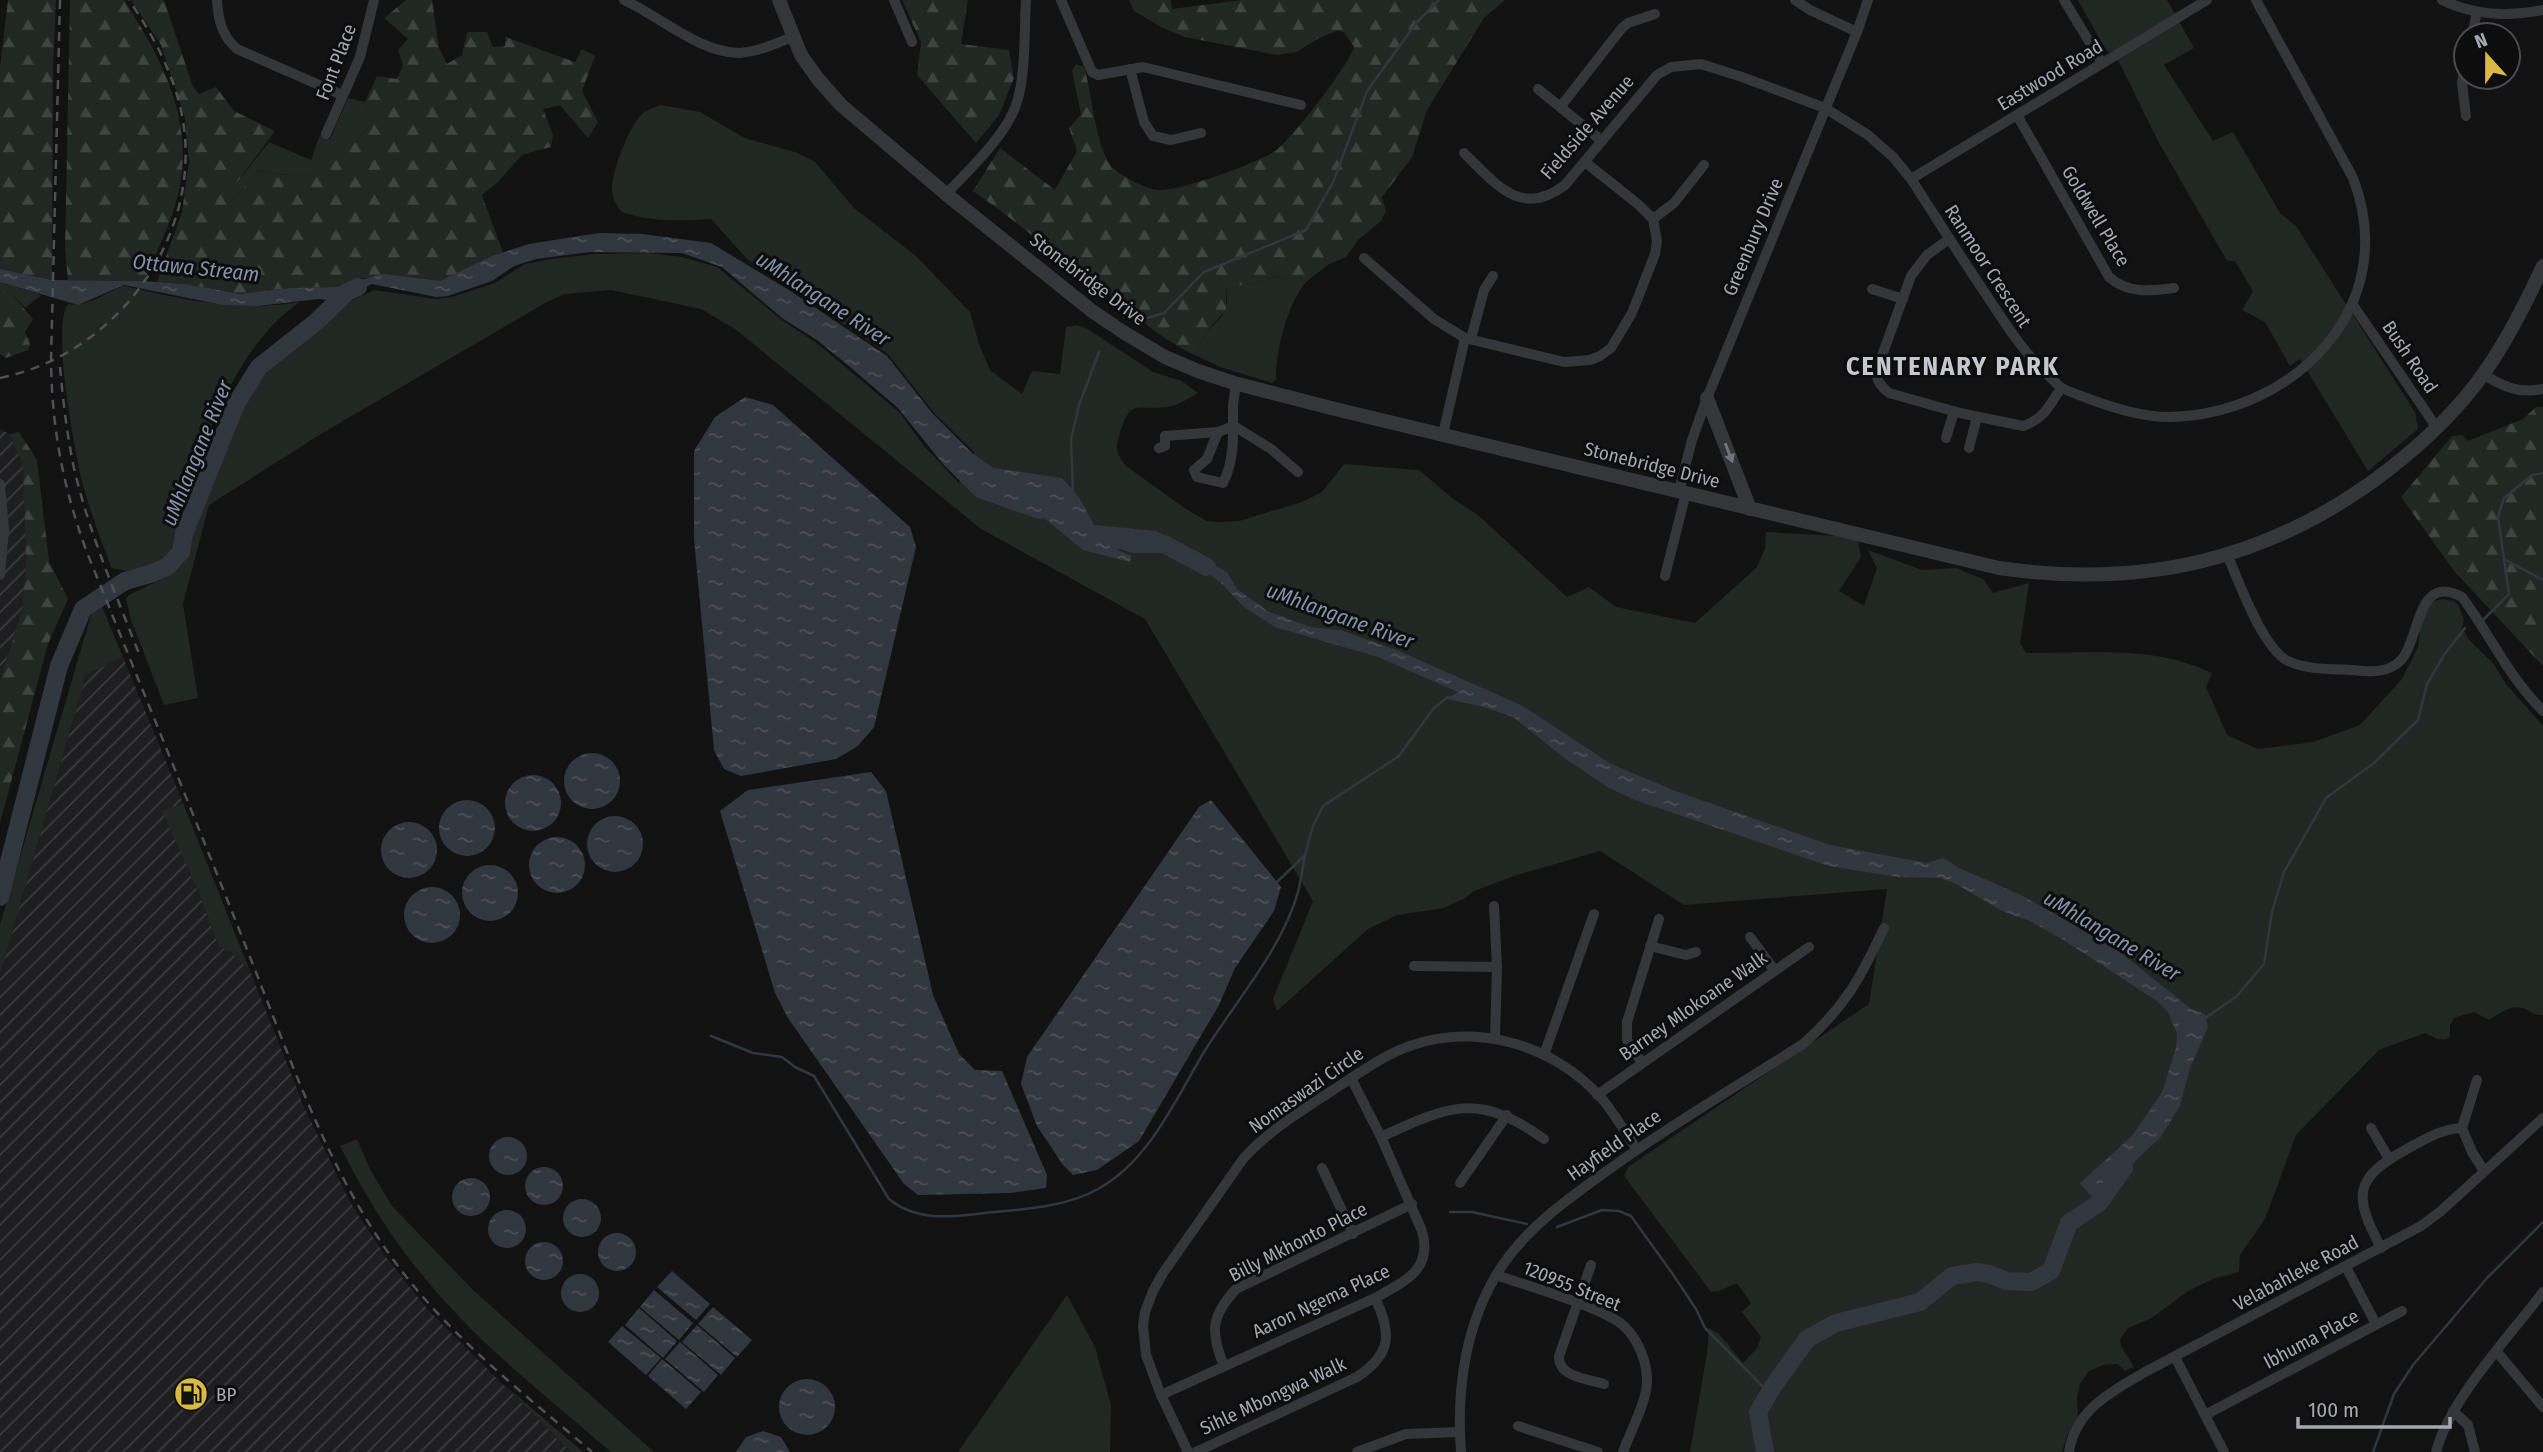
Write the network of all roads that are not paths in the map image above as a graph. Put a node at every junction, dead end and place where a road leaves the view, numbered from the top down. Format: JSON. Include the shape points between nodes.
{"nodes":[{"id":1,"x":217,"y":0,"type":"edge"},
{"id":2,"x":374,"y":0,"type":"edge"},
{"id":3,"x":624,"y":0,"type":"edge"},
{"id":4,"x":779,"y":0,"type":"edge"},
{"id":5,"x":894,"y":0,"type":"edge"},
{"id":6,"x":1026,"y":0,"type":"edge"},
{"id":7,"x":1061,"y":0,"type":"edge"},
{"id":8,"x":1795,"y":0,"type":"edge"},
{"id":9,"x":1868,"y":0,"type":"edge"},
{"id":10,"x":2064,"y":0,"type":"edge"},
{"id":11,"x":2207,"y":0,"type":"edge"},
{"id":12,"x":2256,"y":0,"type":"edge"},
{"id":13,"x":2442,"y":0,"type":"edge"},
{"id":14,"x":2543,"y":10,"type":"edge"},
{"id":15,"x":2477,"y":12,"type":"junction"},
{"id":16,"x":1655,"y":14,"type":"dead end"},
{"id":17,"x":2475,"y":21,"type":"edge"},
{"id":18,"x":1857,"y":32,"type":"junction"},
{"id":19,"x":792,"y":37,"type":"junction"},
{"id":20,"x":912,"y":42,"type":"dead end"},
{"id":21,"x":2102,"y":63,"type":"junction"},
{"id":22,"x":1130,"y":69,"type":"junction"},
{"id":23,"x":1538,"y":89,"type":"dead end"},
{"id":24,"x":2463,"y":91,"type":"edge"},
{"id":25,"x":342,"y":95,"type":"junction"},
{"id":26,"x":1301,"y":104,"type":"dead end"},
{"id":27,"x":1561,"y":106,"type":"junction"},
{"id":28,"x":1825,"y":108,"type":"junction"},
{"id":29,"x":2017,"y":115,"type":"junction"},
{"id":30,"x":2466,"y":116,"type":"dead end"},
{"id":31,"x":1201,"y":133,"type":"dead end"},
{"id":32,"x":326,"y":134,"type":"dead end"},
{"id":33,"x":1602,"y":141,"type":"junction"},
{"id":34,"x":1464,"y":153,"type":"dead end"},
{"id":35,"x":1585,"y":162,"type":"junction"},
{"id":36,"x":1704,"y":164,"type":"dead end"},
{"id":37,"x":1911,"y":179,"type":"junction"},
{"id":38,"x":946,"y":194,"type":"junction"},
{"id":39,"x":1653,"y":219,"type":"junction"},
{"id":40,"x":1949,"y":240,"type":"junction"},
{"id":41,"x":1364,"y":258,"type":"dead end"},
{"id":42,"x":2543,"y":266,"type":"edge"},
{"id":43,"x":1493,"y":276,"type":"dead end"},
{"id":44,"x":2174,"y":288,"type":"dead end"},
{"id":45,"x":1872,"y":289,"type":"dead end"},
{"id":46,"x":1903,"y":299,"type":"junction"},
{"id":47,"x":2353,"y":305,"type":"junction"},
{"id":48,"x":1469,"y":338,"type":"junction"},
{"id":49,"x":2483,"y":374,"type":"junction"},
{"id":50,"x":1234,"y":383,"type":"junction"},
{"id":51,"x":2062,"y":388,"type":"junction"},
{"id":52,"x":2543,"y":389,"type":"edge"},
{"id":53,"x":1707,"y":398,"type":"junction"},
{"id":54,"x":1954,"y":411,"type":"junction"},
{"id":55,"x":1976,"y":417,"type":"junction"},
{"id":56,"x":1234,"y":426,"type":"junction"},
{"id":57,"x":2437,"y":428,"type":"junction"},
{"id":58,"x":1218,"y":432,"type":"junction"},
{"id":59,"x":1443,"y":434,"type":"junction"},
{"id":60,"x":1946,"y":438,"type":"dead end"},
{"id":61,"x":1159,"y":448,"type":"dead end"},
{"id":62,"x":1969,"y":448,"type":"dead end"},
{"id":63,"x":1298,"y":472,"type":"dead end"},
{"id":64,"x":0,"y":484,"type":"edge"},
{"id":65,"x":1683,"y":492,"type":"junction"},
{"id":66,"x":1750,"y":509,"type":"junction"},
{"id":67,"x":2227,"y":554,"type":"junction"},
{"id":68,"x":0,"y":575,"type":"edge"},
{"id":69,"x":1665,"y":576,"type":"dead end"},
{"id":70,"x":2543,"y":711,"type":"edge"},
{"id":71,"x":1494,"y":906,"type":"dead end"},
{"id":72,"x":1594,"y":914,"type":"dead end"},
{"id":73,"x":1659,"y":919,"type":"dead end"},
{"id":74,"x":1884,"y":928,"type":"dead end"},
{"id":75,"x":1751,"y":937,"type":"dead end"},
{"id":76,"x":1650,"y":946,"type":"junction"},
{"id":77,"x":1810,"y":947,"type":"dead end"},
{"id":78,"x":1696,"y":952,"type":"dead end"},
{"id":79,"x":1414,"y":967,"type":"dead end"},
{"id":80,"x":1497,"y":967,"type":"junction"},
{"id":81,"x":1775,"y":971,"type":"junction"},
{"id":82,"x":1495,"y":1038,"type":"junction"},
{"id":83,"x":1545,"y":1055,"type":"junction"},
{"id":84,"x":1642,"y":1063,"type":"junction"},
{"id":85,"x":1352,"y":1078,"type":"junction"},
{"id":86,"x":2477,"y":1080,"type":"dead end"},
{"id":87,"x":1597,"y":1095,"type":"junction"},
{"id":88,"x":1507,"y":1115,"type":"junction"},
{"id":89,"x":2543,"y":1118,"type":"edge"},
{"id":90,"x":2371,"y":1128,"type":"dead end"},
{"id":91,"x":2462,"y":1129,"type":"junction"},
{"id":92,"x":1381,"y":1137,"type":"junction"},
{"id":93,"x":1544,"y":1139,"type":"dead end"},
{"id":94,"x":1636,"y":1148,"type":"junction"},
{"id":95,"x":2389,"y":1159,"type":"junction"},
{"id":96,"x":1322,"y":1168,"type":"dead end"},
{"id":97,"x":2484,"y":1171,"type":"junction"},
{"id":98,"x":1460,"y":1183,"type":"dead end"},
{"id":99,"x":1412,"y":1204,"type":"junction"},
{"id":100,"x":1353,"y":1234,"type":"junction"},
{"id":101,"x":2381,"y":1248,"type":"junction"},
{"id":102,"x":1591,"y":1265,"type":"dead end"},
{"id":103,"x":2346,"y":1267,"type":"junction"},
{"id":104,"x":1496,"y":1275,"type":"junction"},
{"id":105,"x":2543,"y":1292,"type":"edge"},
{"id":106,"x":1375,"y":1298,"type":"junction"},
{"id":107,"x":1578,"y":1304,"type":"junction"},
{"id":108,"x":2402,"y":1311,"type":"dead end"},
{"id":109,"x":2376,"y":1324,"type":"junction"},
{"id":110,"x":2497,"y":1352,"type":"junction"},
{"id":111,"x":2175,"y":1357,"type":"junction"},
{"id":112,"x":1224,"y":1366,"type":"junction"},
{"id":113,"x":1604,"y":1384,"type":"dead end"},
{"id":114,"x":1161,"y":1395,"type":"junction"},
{"id":115,"x":2543,"y":1407,"type":"edge"},
{"id":116,"x":2453,"y":1411,"type":"junction"},
{"id":117,"x":2205,"y":1415,"type":"junction"},
{"id":118,"x":1518,"y":1426,"type":"dead end"},
{"id":119,"x":1459,"y":1432,"type":"junction"},
{"id":120,"x":1188,"y":1452,"type":"edge"},
{"id":121,"x":1196,"y":1452,"type":"edge"},
{"id":122,"x":1357,"y":1452,"type":"edge"},
{"id":123,"x":1461,"y":1452,"type":"edge"},
{"id":124,"x":1598,"y":1452,"type":"edge"},
{"id":125,"x":1623,"y":1452,"type":"edge"},
{"id":126,"x":2069,"y":1452,"type":"edge"},
{"id":127,"x":2224,"y":1452,"type":"edge"},
{"id":128,"x":2436,"y":1452,"type":"edge"},
{"id":129,"x":2475,"y":1452,"type":"edge"}],
"edges":[{"from":1,"to":25,"type":"street","via":[[221,27],[237,49]]},
{"from":2,"to":25,"type":"street","name":"Font Place","via":[[360,57]]},
{"from":3,"to":19,"type":"street","via":[[714,49],[739,53]]},
{"from":4,"to":19,"type":"street","name":"Stonebridge Drive"},
{"from":5,"to":20,"type":"street"},
{"from":6,"to":38,"type":"street","via":[[1018,102],[981,158]]},
{"from":7,"to":22,"type":"street","via":[[1092,72]]},
{"from":8,"to":18,"type":"street"},
{"from":9,"to":18,"type":"street","name":"Greenbury Drive"},
{"from":10,"to":21,"type":"street"},
{"from":11,"to":21,"type":"street","name":"Eastwood Road"},
{"from":12,"to":47,"type":"street","name":"Ranmoor Crescent","via":[[2331,134],[2359,195],[2363,250]]},
{"from":13,"to":15,"type":"street"},
{"from":14,"to":15,"type":"street","via":[[2509,15]]},
{"from":15,"to":17,"type":"street"},
{"from":16,"to":27,"type":"street","via":[[1622,28]]},
{"from":18,"to":28,"type":"street","name":"Greenbury Drive"},
{"from":19,"to":38,"type":"street","name":"Stonebridge Drive","via":[[841,105]]},
{"from":21,"to":29,"type":"street","name":"Eastwood Road"},
{"from":22,"to":26,"type":"street","via":[[1143,67]]},
{"from":22,"to":31,"type":"street","via":[[1144,122],[1153,136],[1171,140]]},
{"from":23,"to":27,"type":"street"},
{"from":24,"to":30,"type":"street"},
{"from":25,"to":32,"type":"street","name":"Font Place"},
{"from":27,"to":33,"type":"street"},
{"from":28,"to":33,"type":"street","name":"Fieldside Avenue","via":[[1701,64],[1671,67],[1657,75]]},
{"from":28,"to":37,"type":"street","name":"Ranmoor Crescent","via":[[1868,135]]},
{"from":28,"to":53,"type":"street","name":"Greenbury Drive"},
{"from":29,"to":37,"type":"street","name":"Eastwood Road"},
{"from":29,"to":44,"type":"street","name":"Goldwell Place","via":[[2109,277],[2129,289]]},
{"from":33,"to":35,"type":"street","name":"Fieldside Avenue"},
{"from":34,"to":35,"type":"street","name":"Fieldside Avenue","via":[[1511,195],[1529,199],[1553,194]]},
{"from":35,"to":39,"type":"street"},
{"from":36,"to":39,"type":"street","via":[[1674,202]]},
{"from":37,"to":40,"type":"street","name":"Ranmoor Crescent"},
{"from":38,"to":50,"type":"street","name":"Stonebridge Drive","via":[[1123,332],[1166,358]]},
{"from":39,"to":48,"type":"street","via":[[1657,241],[1644,285],[1621,334],[1600,356],[1564,362]]},
{"from":40,"to":46,"type":"street","via":[[1919,264]]},
{"from":40,"to":51,"type":"street","name":"Ranmoor Crescent","via":[[2017,342]]},
{"from":41,"to":48,"type":"street","via":[[1434,319]]},
{"from":42,"to":49,"type":"street","name":"Stonebridge Drive","via":[[2523,310]]},
{"from":43,"to":48,"type":"street"},
{"from":45,"to":46,"type":"street"},
{"from":46,"to":54,"type":"street","via":[[1877,380],[1889,393]]},
{"from":47,"to":51,"type":"street","name":"Ranmoor Crescent","via":[[2335,336],[2307,366],[2248,401],[2224,409],[2167,417],[2138,414]]},
{"from":47,"to":57,"type":"street","name":"Bush Road"},
{"from":48,"to":59,"type":"street"},
{"from":49,"to":52,"type":"street","via":[[2500,386]]},
{"from":49,"to":57,"type":"street","name":"Stonebridge Drive"},
{"from":50,"to":56,"type":"street"},
{"from":50,"to":59,"type":"street","name":"Stonebridge Drive"},
{"from":51,"to":55,"type":"street","via":[[2043,415],[2023,426]]},
{"from":53,"to":65,"type":"street","name":"Greenbury Drive","via":[[1692,440]]},
{"from":53,"to":66,"type":"street","one_way":true},
{"from":54,"to":55,"type":"street"},
{"from":54,"to":60,"type":"street"},
{"from":55,"to":62,"type":"street"},
{"from":56,"to":58,"type":"street"},
{"from":56,"to":58,"type":"street","via":[[1223,483],[1197,477],[1194,470],[1207,459]]},
{"from":56,"to":63,"type":"street"},
{"from":57,"to":67,"type":"street","name":"Stonebridge Drive","via":[[2406,457],[2325,514]]},
{"from":58,"to":61,"type":"street","via":[[1165,436],[1165,446]]},
{"from":59,"to":65,"type":"street","name":"Stonebridge Drive"},
{"from":64,"to":68,"type":"street","via":[[4,530]]},
{"from":65,"to":66,"type":"street","name":"Stonebridge Drive"},
{"from":65,"to":69,"type":"street","name":"Greenbury Drive"},
{"from":66,"to":67,"type":"street","name":"Stonebridge Drive","via":[[1964,561],[2056,575],[2152,571]]},
{"from":67,"to":70,"type":"street","via":[[2262,631],[2284,659],[2302,666],[2382,671],[2402,659],[2426,602],[2445,592],[2454,593],[2462,597],[2499,657]]},
{"from":71,"to":80,"type":"street"},
{"from":72,"to":83,"type":"street"},
{"from":73,"to":76,"type":"street"},
{"from":74,"to":94,"type":"street","name":"Hayfield Place","via":[[1860,979],[1818,1031]]},
{"from":75,"to":81,"type":"street"},
{"from":76,"to":78,"type":"street","via":[[1686,955]]},
{"from":76,"to":84,"type":"street","via":[[1627,1022],[1627,1040]]},
{"from":77,"to":81,"type":"street","name":"Barney Mlokoane Walk"},
{"from":79,"to":80,"type":"street"},
{"from":80,"to":82,"type":"street"},
{"from":81,"to":84,"type":"street","name":"Barney Mlokoane Walk"},
{"from":82,"to":83,"type":"street","name":"Nomaswazi Circle"},
{"from":82,"to":85,"type":"street","name":"Nomaswazi Circle","via":[[1453,1037],[1414,1045]]},
{"from":83,"to":87,"type":"street","name":"Nomaswazi Circle"},
{"from":84,"to":87,"type":"street","name":"Barney Mlokoane Walk"},
{"from":85,"to":92,"type":"street","name":"Aaron Ngema Place"},
{"from":85,"to":114,"type":"street","name":"Nomaswazi Circle","via":[[1258,1142],[1163,1273],[1148,1301],[1143,1326],[1146,1354]]},
{"from":86,"to":91,"type":"street"},
{"from":87,"to":94,"type":"street","name":"Nomaswazi Circle"},
{"from":88,"to":92,"type":"street","via":[[1452,1109]]},
{"from":88,"to":93,"type":"street"},
{"from":88,"to":98,"type":"street"},
{"from":89,"to":97,"type":"street","name":"Velabahleke Road"},
{"from":90,"to":95,"type":"street"},
{"from":91,"to":95,"type":"street","via":[[2434,1135]]},
{"from":91,"to":97,"type":"street"},
{"from":92,"to":99,"type":"street","name":"Aaron Ngema Place"},
{"from":94,"to":104,"type":"street","name":"Hayfield Place","via":[[1542,1220]]},
{"from":95,"to":101,"type":"street","via":[[2369,1176],[2362,1197],[2365,1216]]},
{"from":96,"to":100,"type":"street"},
{"from":97,"to":101,"type":"street","name":"Velabahleke Road","via":[[2428,1221]]},
{"from":99,"to":100,"type":"street","name":"Billy Mkhonto Place"},
{"from":99,"to":106,"type":"street","name":"Aaron Ngema Place","via":[[1426,1244],[1424,1257],[1412,1276]]},
{"from":100,"to":112,"type":"street","name":"Billy Mkhonto Place","via":[[1236,1289],[1220,1310],[1214,1328]]},
{"from":101,"to":103,"type":"street","name":"Velabahleke Road"},
{"from":102,"to":107,"type":"street"},
{"from":103,"to":109,"type":"street","name":"Ibhuma Place"},
{"from":103,"to":111,"type":"street","name":"Velabahleke Road"},
{"from":104,"to":107,"type":"street","name":"120955 Street"},
{"from":104,"to":119,"type":"street","name":"Hayfield Place","via":[[1466,1352]]},
{"from":105,"to":110,"type":"street"},
{"from":106,"to":112,"type":"street","name":"Aaron Ngema Place"},
{"from":106,"to":121,"type":"street","name":"Sihle Mbongwa Walk","via":[[1387,1331],[1385,1347],[1371,1367]]},
{"from":107,"to":113,"type":"street","via":[[1559,1362],[1568,1373]]},
{"from":107,"to":125,"type":"street","name":"120955 Street","via":[[1625,1327],[1643,1357],[1645,1392]]},
{"from":108,"to":109,"type":"street","name":"Ibhuma Place"},
{"from":109,"to":117,"type":"street","name":"Ibhuma Place"},
{"from":110,"to":115,"type":"street"},
{"from":110,"to":116,"type":"street"},
{"from":111,"to":117,"type":"street"},
{"from":111,"to":126,"type":"street","name":"Velabahleke Road","via":[[2098,1402],[2077,1427]]},
{"from":112,"to":114,"type":"street","name":"Aaron Ngema Place"},
{"from":114,"to":120,"type":"street","name":"Nomaswazi Circle"},
{"from":116,"to":128,"type":"street"},
{"from":116,"to":129,"type":"street","via":[[2468,1426]]},
{"from":117,"to":127,"type":"street"},
{"from":118,"to":124,"type":"street"},
{"from":119,"to":122,"type":"street","via":[[1406,1434]]},
{"from":119,"to":123,"type":"street","name":"Hayfield Place"}]}
